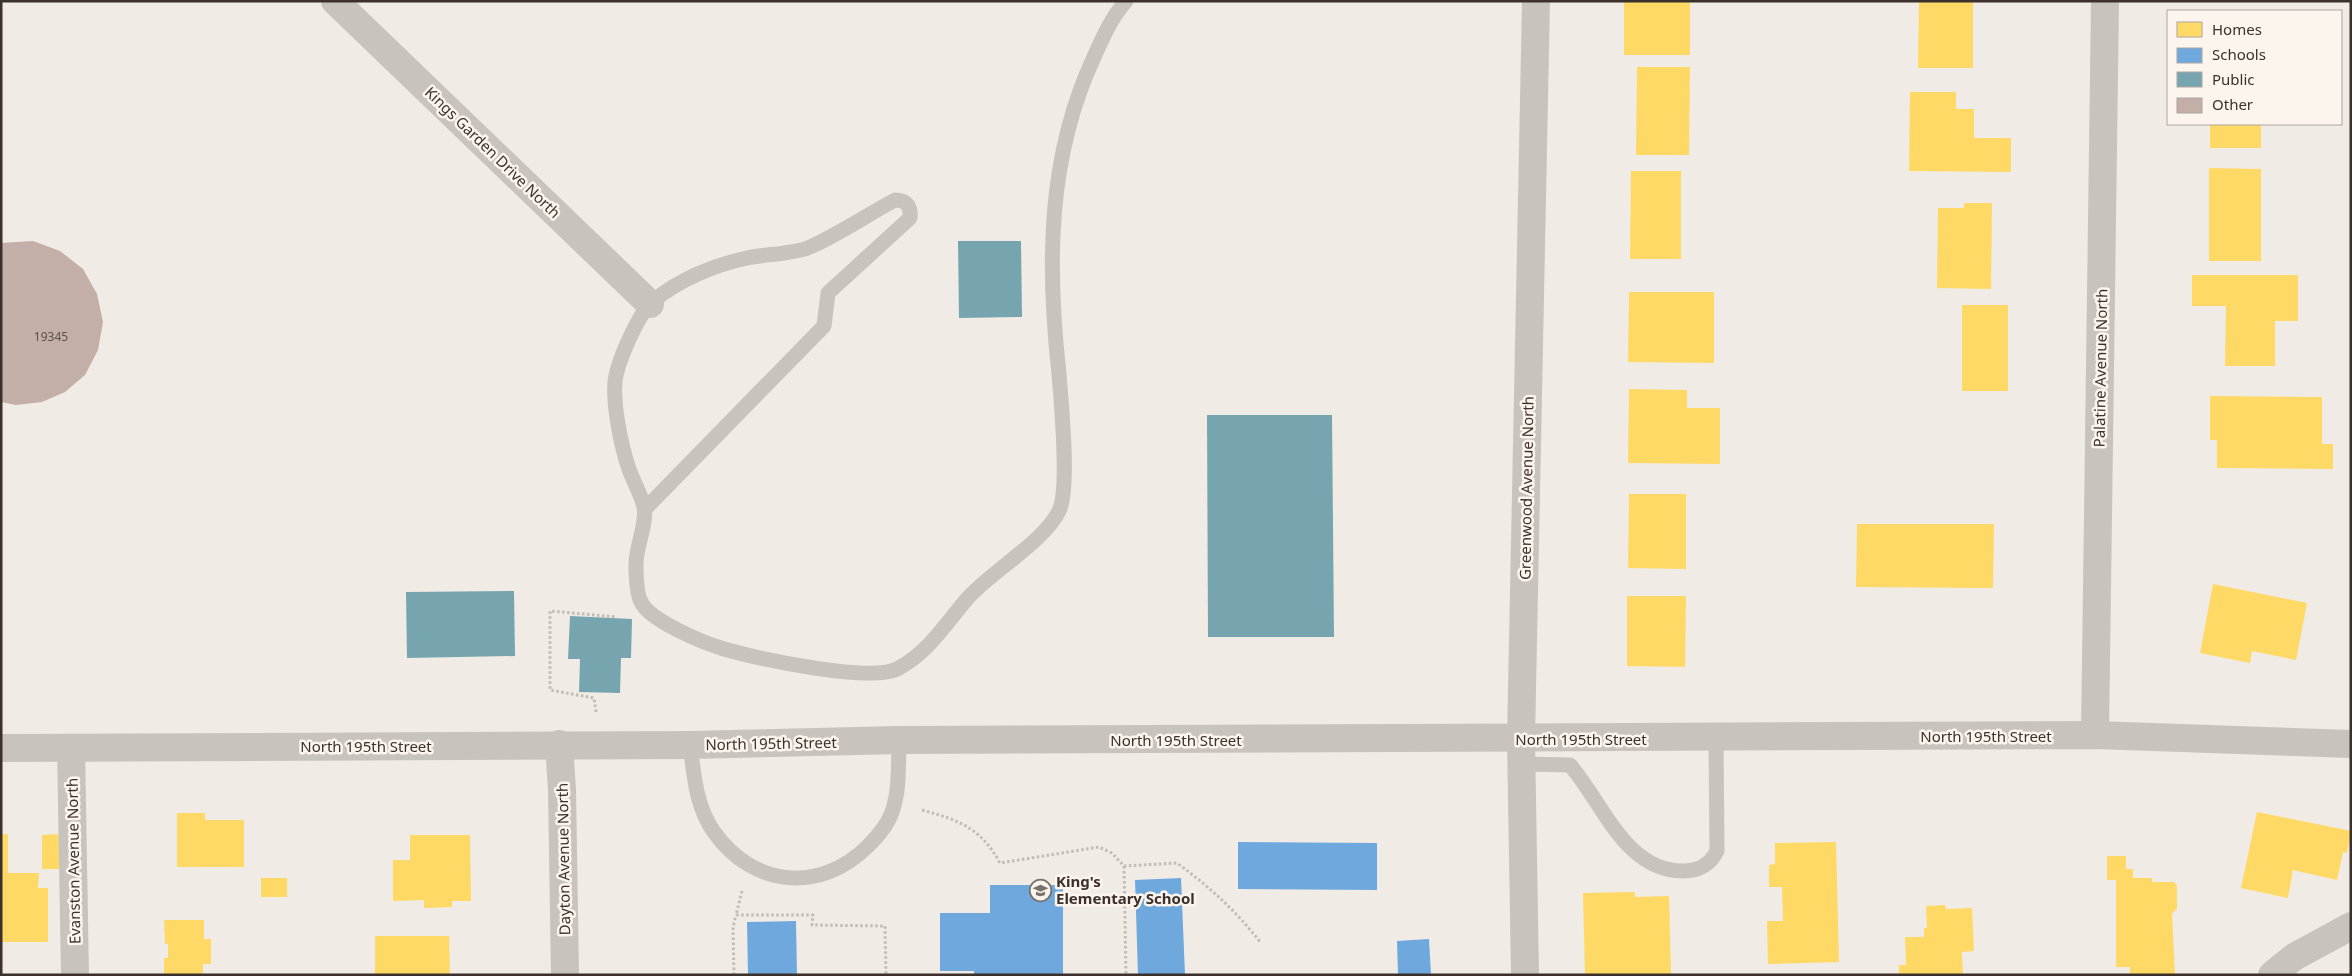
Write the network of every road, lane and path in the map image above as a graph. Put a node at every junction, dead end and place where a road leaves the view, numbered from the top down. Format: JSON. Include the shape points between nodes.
{"nodes":[{"id":1,"x":335,"y":1,"type":"edge"},
{"id":2,"x":1126,"y":1,"type":"edge"},
{"id":3,"x":1536,"y":1,"type":"edge"},
{"id":4,"x":2105,"y":1,"type":"edge"},
{"id":5,"x":650,"y":304,"type":"junction"},
{"id":6,"x":645,"y":509,"type":"junction"},
{"id":7,"x":665,"y":621,"type":"junction"},
{"id":8,"x":597,"y":714,"type":"dead end"},
{"id":9,"x":2095,"y":735,"type":"junction"},
{"id":10,"x":1716,"y":738,"type":"junction"},
{"id":11,"x":899,"y":740,"type":"junction"},
{"id":12,"x":559,"y":744,"type":"junction"},
{"id":13,"x":2351,"y":744,"type":"edge"},
{"id":14,"x":690,"y":745,"type":"junction"},
{"id":15,"x":1,"y":748,"type":"edge"},
{"id":16,"x":71,"y":748,"type":"junction"},
{"id":17,"x":1520,"y":752,"type":"junction"},
{"id":18,"x":895,"y":802,"type":"junction"},
{"id":19,"x":748,"y":864,"type":"junction"},
{"id":20,"x":1124,"y":866,"type":"junction"},
{"id":21,"x":736,"y":915,"type":"junction"},
{"id":22,"x":2351,"y":926,"type":"edge"},
{"id":23,"x":1261,"y":943,"type":"dead end"},
{"id":24,"x":75,"y":975,"type":"edge"},
{"id":25,"x":565,"y":975,"type":"edge"},
{"id":26,"x":734,"y":975,"type":"edge"},
{"id":27,"x":886,"y":975,"type":"edge"},
{"id":28,"x":1126,"y":975,"type":"edge"},
{"id":29,"x":1525,"y":975,"type":"edge"},
{"id":30,"x":2272,"y":975,"type":"edge"}],
"edges":[{"from":1,"to":5,"type":"street","name":"Kings Garden Drive North"},
{"from":2,"to":7,"type":"lane","via":[[1114,14],[1078,90],[1058,170],[1052,254],[1064,486],[1060,509],[1044,531],[968,597],[937,638],[895,671],[832,670],[759,658],[698,640]]},
{"from":3,"to":17,"type":"street","name":"Greenwood Avenue North"},
{"from":4,"to":9,"type":"street","name":"Palatine Avenue North"},
{"from":5,"to":6,"type":"lane","via":[[621,355],[615,383],[616,411],[628,466]]},
{"from":5,"to":6,"type":"lane","via":[[693,276],[718,267],[742,259],[806,249],[895,200],[907,204],[911,212],[910,218],[828,293],[824,326]]},
{"from":6,"to":7,"type":"lane","via":[[636,561],[640,601],[652,614]]},
{"from":7,"to":8,"type":"path","via":[[550,611],[550,690],[594,698]]},
{"from":9,"to":10,"type":"street","name":"North 195th Street"},
{"from":9,"to":13,"type":"street","name":"North 195th Street"},
{"from":10,"to":17,"type":"street","name":"North 195th Street"},
{"from":10,"to":17,"type":"lane","via":[[1717,851],[1702,868],[1689,871],[1671,871],[1651,865],[1629,846],[1570,765]]},
{"from":11,"to":14,"type":"street","name":"North 195th Street"},
{"from":11,"to":17,"type":"street","name":"North 195th Street"},
{"from":11,"to":18,"type":"lane"},
{"from":12,"to":14,"type":"street","name":"North 195th Street"},
{"from":12,"to":16,"type":"street","name":"North 195th Street"},
{"from":12,"to":25,"type":"street","name":"Dayton Avenue North"},
{"from":14,"to":19,"type":"lane","via":[[699,801],[713,830],[725,846]]},
{"from":15,"to":16,"type":"street","name":"North 195th Street"},
{"from":16,"to":24,"type":"street","name":"Evanston Avenue North"},
{"from":17,"to":29,"type":"street","name":"Greenwood Avenue North"},
{"from":18,"to":19,"type":"lane","via":[[886,825],[872,842],[831,872],[815,877],[784,878]]},
{"from":18,"to":20,"type":"path","via":[[954,819],[970,827],[985,840],[1000,864],[1099,847],[1112,853]]},
{"from":19,"to":21,"type":"path"},
{"from":20,"to":23,"type":"path","via":[[1177,863],[1214,890]]},
{"from":20,"to":28,"type":"path"},
{"from":21,"to":26,"type":"path","via":[[733,927]]},
{"from":21,"to":27,"type":"path","via":[[813,915],[812,925],[885,926]]},
{"from":22,"to":30,"type":"street","via":[[2294,956]]}]}
